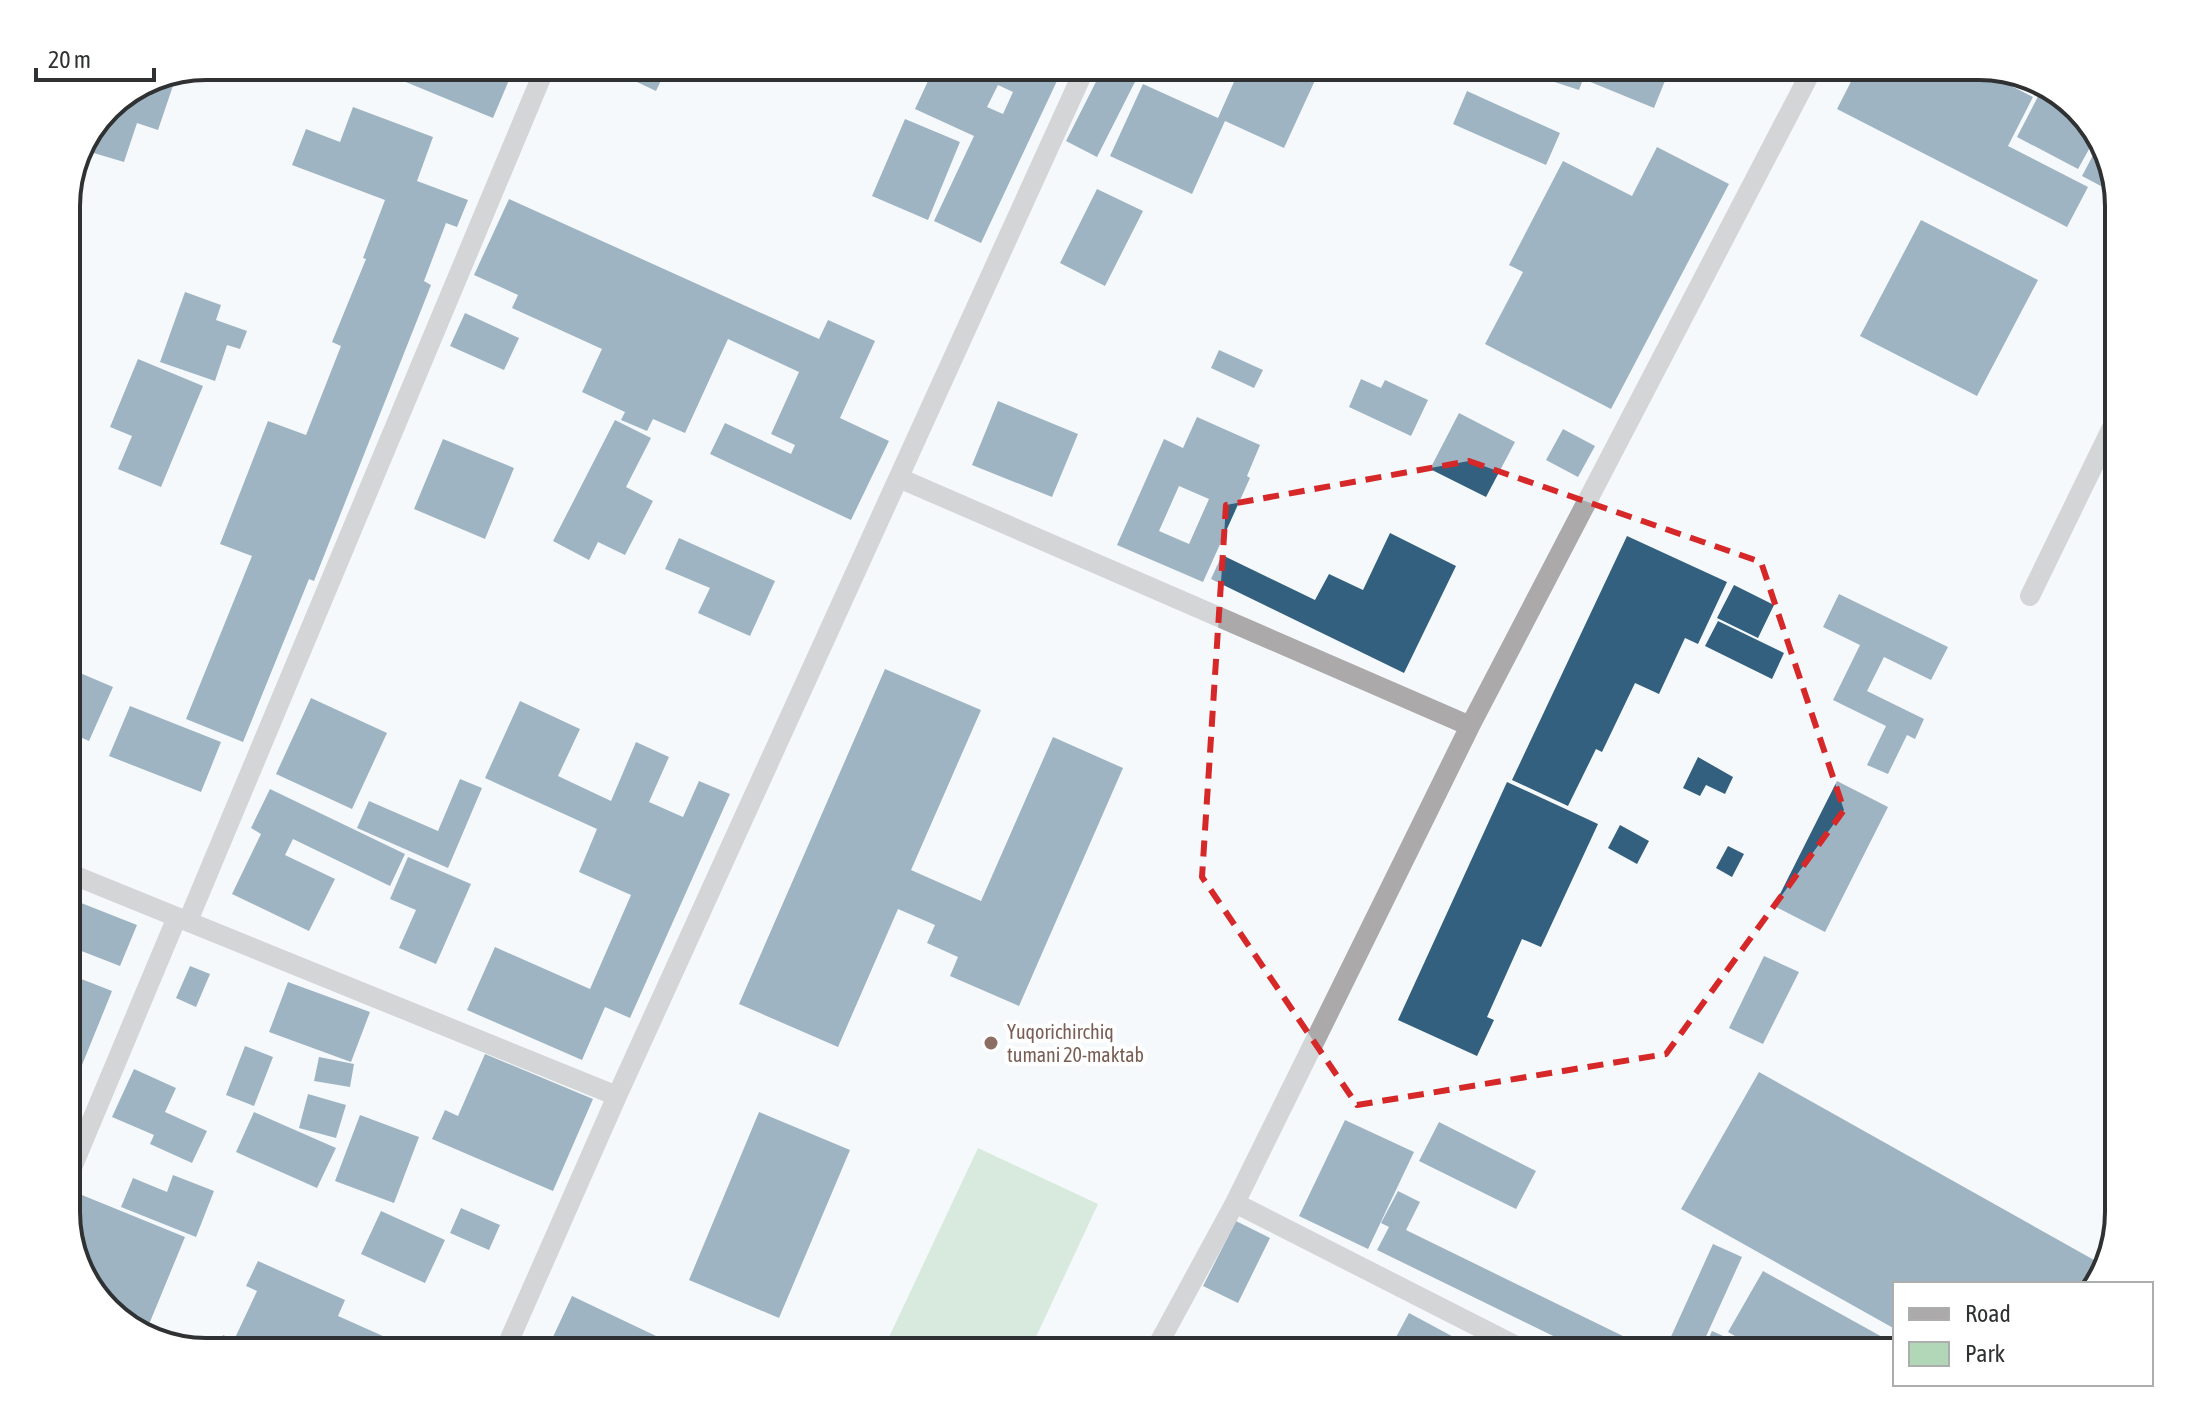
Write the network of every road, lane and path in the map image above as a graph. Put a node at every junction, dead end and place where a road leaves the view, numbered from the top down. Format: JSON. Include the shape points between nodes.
{"nodes":[{"id":1,"x":540,"y":80,"type":"edge"},
{"id":2,"x":1080,"y":80,"type":"edge"},
{"id":3,"x":1807,"y":80,"type":"edge"},
{"id":4,"x":2105,"y":442,"type":"edge"},
{"id":5,"x":899,"y":478,"type":"junction"},
{"id":6,"x":2030,"y":596,"type":"dead end"},
{"id":7,"x":1470,"y":726,"type":"junction"},
{"id":8,"x":80,"y":878,"type":"edge"},
{"id":9,"x":182,"y":919,"type":"junction"},
{"id":10,"x":617,"y":1096,"type":"junction"},
{"id":11,"x":80,"y":1150,"type":"edge"},
{"id":12,"x":1235,"y":1203,"type":"junction"},
{"id":13,"x":510,"y":1338,"type":"edge"},
{"id":14,"x":1162,"y":1338,"type":"edge"},
{"id":15,"x":1500,"y":1338,"type":"edge"}],
"edges":[{"from":1,"to":9,"type":"street"},
{"from":2,"to":5,"type":"street"},
{"from":3,"to":7,"type":"street"},
{"from":4,"to":6,"type":"street"},
{"from":5,"to":7,"type":"street"},
{"from":5,"to":10,"type":"street"},
{"from":7,"to":12,"type":"street"},
{"from":8,"to":9,"type":"street"},
{"from":9,"to":10,"type":"street"},
{"from":9,"to":11,"type":"street"},
{"from":10,"to":13,"type":"street"},
{"from":12,"to":14,"type":"street"},
{"from":12,"to":15,"type":"street"}]}
